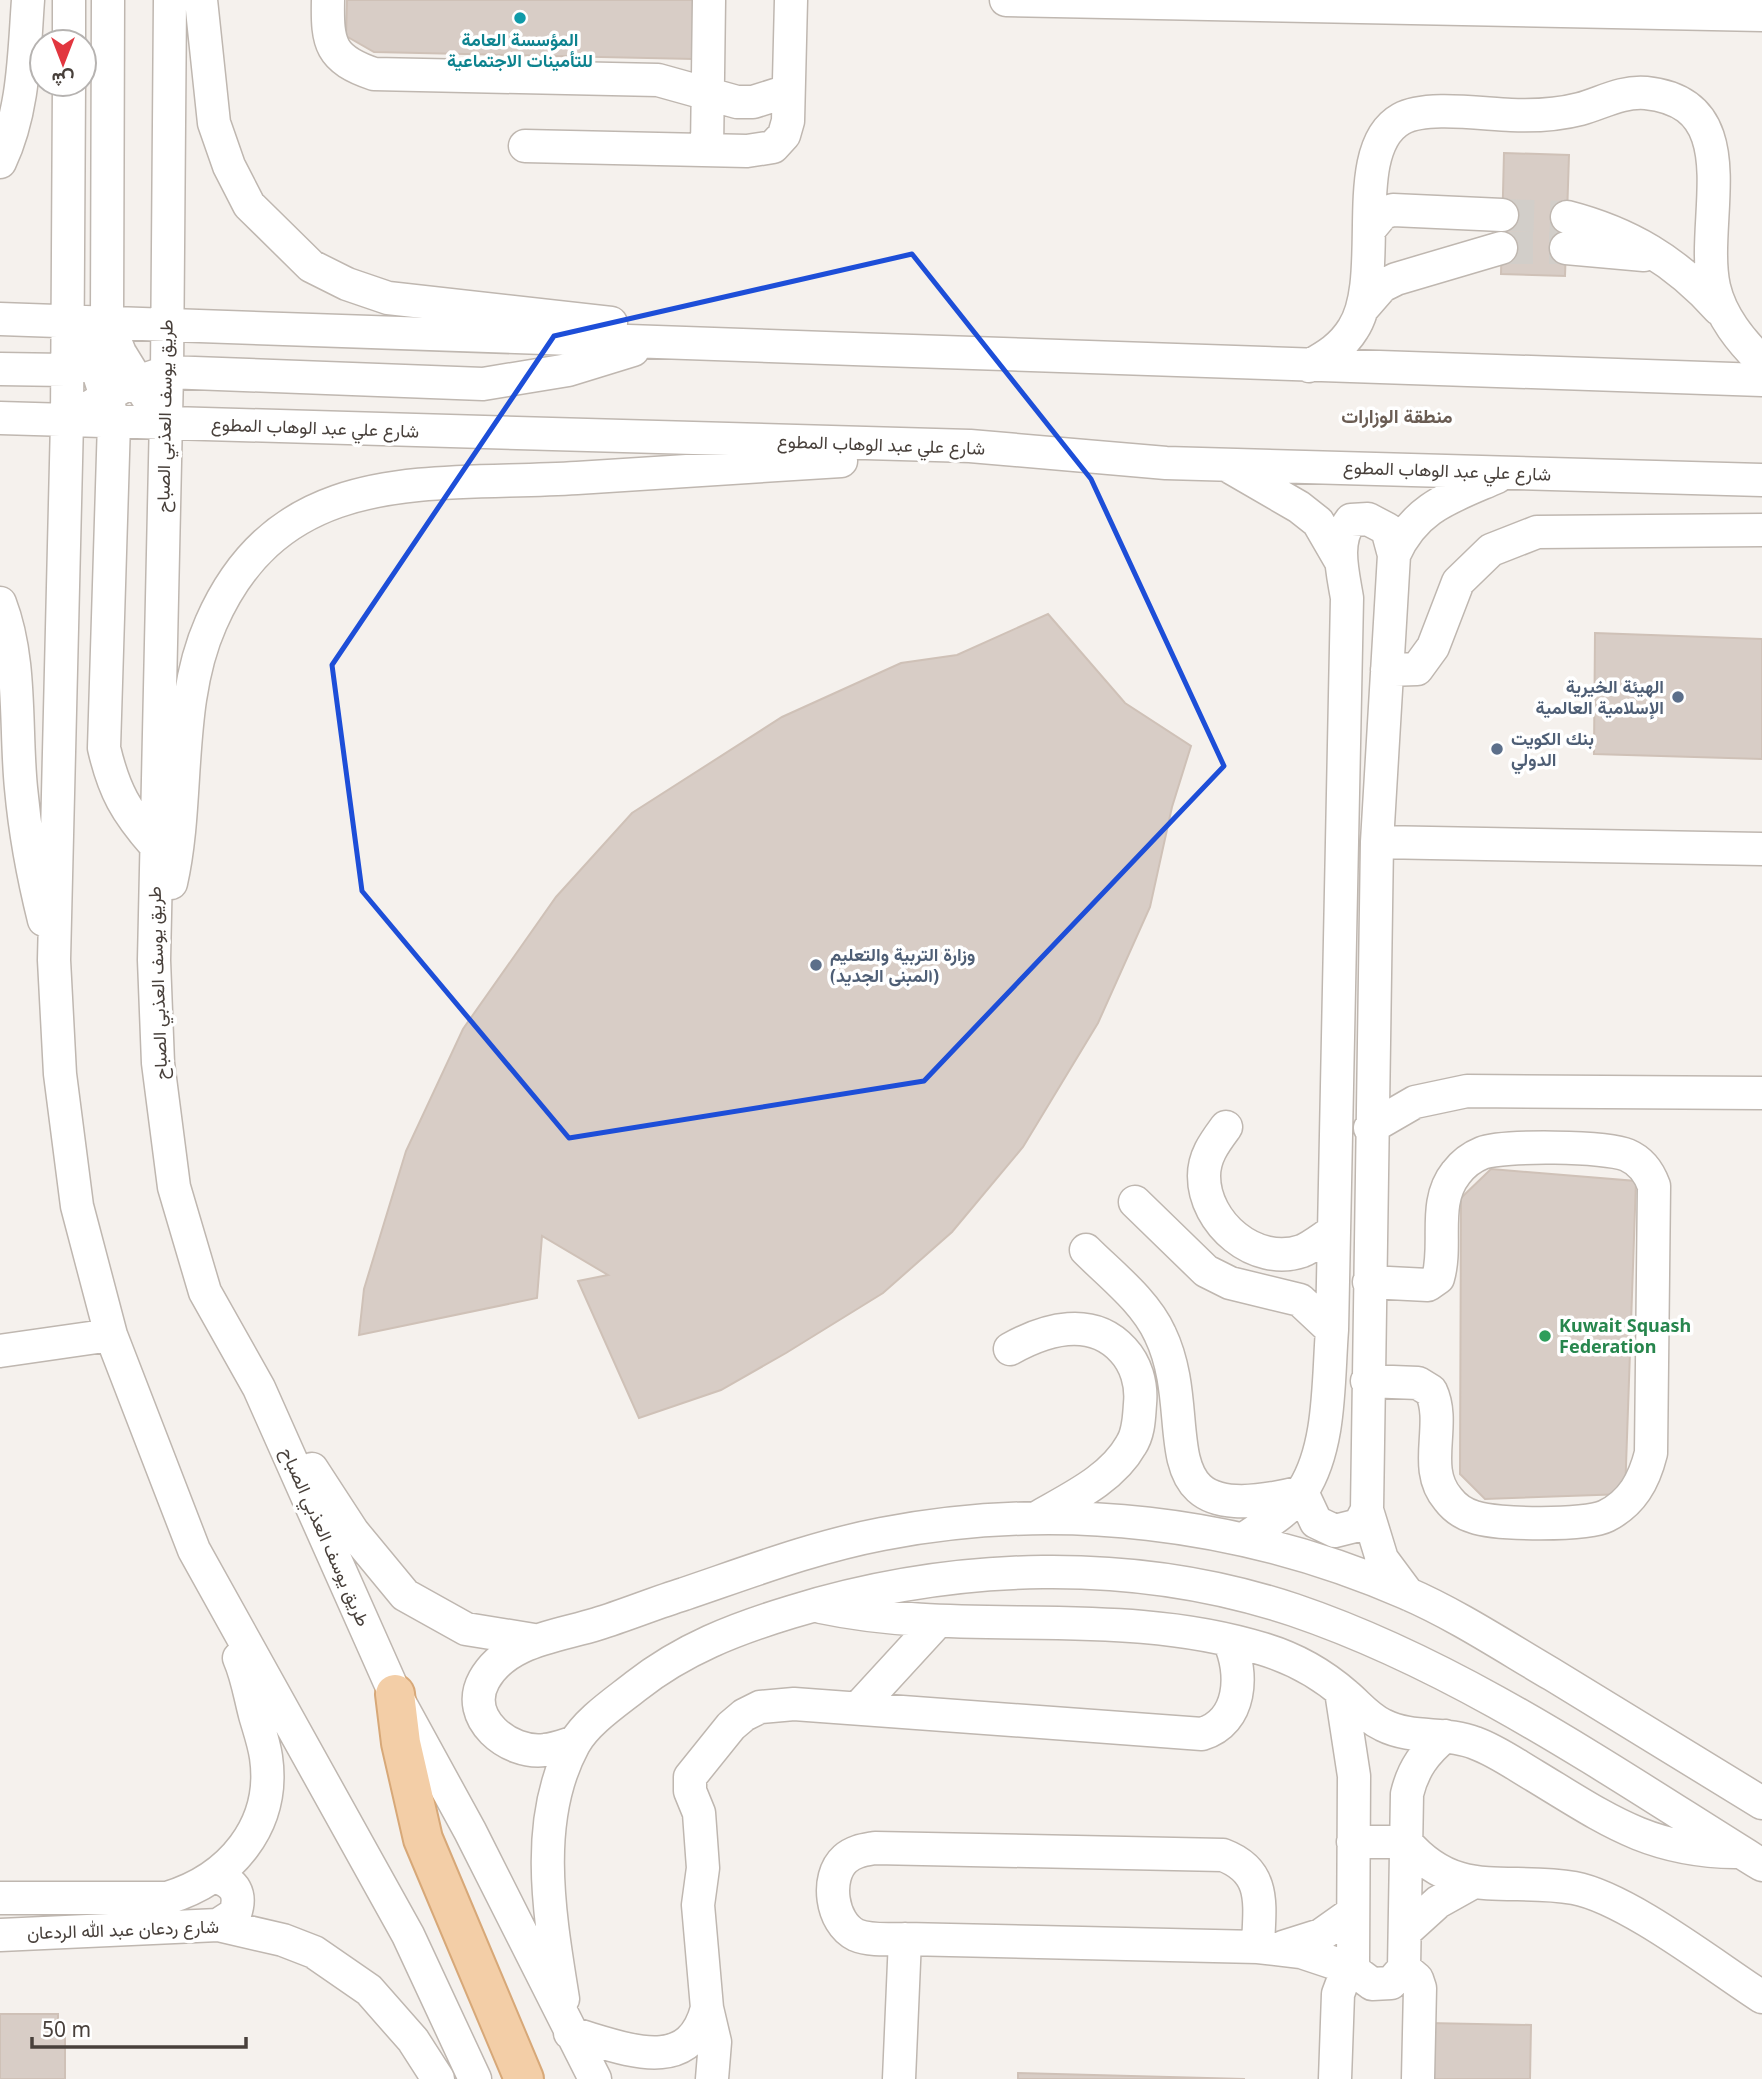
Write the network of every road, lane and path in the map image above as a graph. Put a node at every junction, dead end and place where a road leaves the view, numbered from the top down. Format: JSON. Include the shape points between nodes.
{"nodes":[{"id":1,"x":28,"y":0,"type":"edge"},
{"id":2,"x":69,"y":0,"type":"edge"},
{"id":3,"x":108,"y":0,"type":"edge"},
{"id":4,"x":170,"y":0,"type":"edge"},
{"id":5,"x":201,"y":0,"type":"edge"},
{"id":6,"x":328,"y":0,"type":"edge"},
{"id":7,"x":709,"y":0,"type":"edge"},
{"id":8,"x":791,"y":0,"type":"edge"},
{"id":9,"x":1021,"y":0,"type":"edge"},
{"id":10,"x":1300,"y":2,"type":"edge"},
{"id":11,"x":1723,"y":7,"type":"edge"},
{"id":12,"x":1762,"y":15,"type":"edge"},
{"id":13,"x":69,"y":28,"type":"edge"},
{"id":14,"x":788,"y":91,"type":"junction"},
{"id":15,"x":707,"y":93,"type":"junction"},
{"id":16,"x":69,"y":98,"type":"edge"},
{"id":17,"x":525,"y":146,"type":"dead end"},
{"id":18,"x":707,"y":150,"type":"junction"},
{"id":19,"x":0,"y":162,"type":"edge"},
{"id":20,"x":1502,"y":215,"type":"tunnel mouth"},
{"id":21,"x":1370,"y":230,"type":"junction"},
{"id":22,"x":1567,"y":233,"type":"tunnel mouth"},
{"id":23,"x":1501,"y":248,"type":"tunnel mouth"},
{"id":24,"x":1362,"y":309,"type":"junction"},
{"id":25,"x":1722,"y":312,"type":"junction"},
{"id":26,"x":0,"y":319,"type":"edge"},
{"id":27,"x":67,"y":321,"type":"junction"},
{"id":28,"x":107,"y":321,"type":"junction"},
{"id":29,"x":166,"y":325,"type":"junction"},
{"id":30,"x":651,"y":344,"type":"junction"},
{"id":31,"x":947,"y":350,"type":"junction"},
{"id":32,"x":94,"y":362,"type":"junction"},
{"id":33,"x":1762,"y":362,"type":"edge"},
{"id":34,"x":1309,"y":366,"type":"junction"},
{"id":35,"x":0,"y":369,"type":"edge"},
{"id":36,"x":167,"y":372,"type":"junction"},
{"id":37,"x":137,"y":380,"type":"junction"},
{"id":38,"x":1762,"y":380,"type":"edge"},
{"id":39,"x":111,"y":408,"type":"junction"},
{"id":40,"x":0,"y":418,"type":"edge"},
{"id":41,"x":67,"y":421,"type":"junction"},
{"id":42,"x":165,"y":424,"type":"junction"},
{"id":43,"x":970,"y":446,"type":"junction"},
{"id":44,"x":1226,"y":465,"type":"junction"},
{"id":45,"x":1506,"y":474,"type":"junction"},
{"id":46,"x":1762,"y":480,"type":"edge"},
{"id":47,"x":1762,"y":530,"type":"edge"},
{"id":48,"x":1394,"y":555,"type":"junction"},
{"id":49,"x":1340,"y":560,"type":"junction"},
{"id":50,"x":0,"y":603,"type":"edge"},
{"id":51,"x":1387,"y":670,"type":"junction"},
{"id":52,"x":1377,"y":842,"type":"junction"},
{"id":53,"x":155,"y":845,"type":"junction"},
{"id":54,"x":1762,"y":849,"type":"edge"},
{"id":55,"x":54,"y":960,"type":"junction"},
{"id":56,"x":154,"y":960,"type":"junction"},
{"id":57,"x":1762,"y":1093,"type":"edge"},
{"id":58,"x":1226,"y":1127,"type":"dead end"},
{"id":59,"x":1370,"y":1128,"type":"junction"},
{"id":60,"x":1135,"y":1202,"type":"dead end"},
{"id":61,"x":1334,"y":1231,"type":"junction"},
{"id":62,"x":1086,"y":1250,"type":"dead end"},
{"id":63,"x":1369,"y":1282,"type":"junction"},
{"id":64,"x":1332,"y":1330,"type":"junction"},
{"id":65,"x":111,"y":1335,"type":"junction"},
{"id":66,"x":1010,"y":1349,"type":"dead end"},
{"id":67,"x":0,"y":1351,"type":"edge"},
{"id":68,"x":1367,"y":1381,"type":"junction"},
{"id":69,"x":259,"y":1388,"type":"junction"},
{"id":70,"x":1302,"y":1492,"type":"junction"},
{"id":71,"x":1367,"y":1510,"type":"junction"},
{"id":72,"x":1038,"y":1517,"type":"junction"},
{"id":73,"x":1244,"y":1539,"type":"junction"},
{"id":74,"x":194,"y":1550,"type":"junction"},
{"id":75,"x":1409,"y":1594,"type":"junction"},
{"id":76,"x":813,"y":1605,"type":"junction"},
{"id":77,"x":1289,"y":1609,"type":"junction"},
{"id":78,"x":938,"y":1621,"type":"junction"},
{"id":79,"x":534,"y":1640,"type":"junction"},
{"id":80,"x":1234,"y":1642,"type":"junction"},
{"id":81,"x":1341,"y":1691,"type":"junction"},
{"id":82,"x":395,"y":1694,"type":"junction"},
{"id":83,"x":859,"y":1707,"type":"junction"},
{"id":84,"x":1445,"y":1736,"type":"junction"},
{"id":85,"x":575,"y":1742,"type":"junction"},
{"id":86,"x":1762,"y":1803,"type":"edge"},
{"id":87,"x":1353,"y":1842,"type":"junction"},
{"id":88,"x":1406,"y":1842,"type":"junction"},
{"id":89,"x":1751,"y":1859,"type":"edge"},
{"id":90,"x":215,"y":1877,"type":"junction"},
{"id":91,"x":1472,"y":1883,"type":"junction"},
{"id":92,"x":0,"y":1898,"type":"edge"},
{"id":93,"x":1353,"y":1913,"type":"junction"},
{"id":94,"x":218,"y":1925,"type":"junction"},
{"id":95,"x":1406,"y":1931,"type":"junction"},
{"id":96,"x":0,"y":1935,"type":"edge"},
{"id":97,"x":905,"y":1939,"type":"junction"},
{"id":98,"x":1270,"y":1947,"type":"junction"},
{"id":99,"x":1404,"y":1968,"type":"junction"},
{"id":100,"x":1356,"y":1971,"type":"junction"},
{"id":101,"x":1762,"y":1997,"type":"edge"},
{"id":102,"x":707,"y":2008,"type":"junction"},
{"id":103,"x":569,"y":2032,"type":"junction"},
{"id":104,"x":438,"y":2079,"type":"edge"},
{"id":105,"x":475,"y":2079,"type":"edge"},
{"id":106,"x":524,"y":2079,"type":"edge"},
{"id":107,"x":595,"y":2079,"type":"edge"},
{"id":108,"x":712,"y":2079,"type":"edge"},
{"id":109,"x":899,"y":2079,"type":"edge"},
{"id":110,"x":1335,"y":2079,"type":"edge"},
{"id":111,"x":1418,"y":2079,"type":"edge"}],
"edges":[{"from":1,"to":19,"type":"street","via":[[21,93],[11,139]]},
{"from":2,"to":13,"type":"street"},
{"from":3,"to":28,"type":"street"},
{"from":4,"to":29,"type":"street","name":"طريق يوسف العذبي الصباح"},
{"from":5,"to":31,"type":"street","via":[[214,123],[249,205],[311,266],[347,284],[388,298],[598,322]]},
{"from":6,"to":15,"type":"street","via":[[327,28],[335,52],[374,74],[658,80]]},
{"from":7,"to":15,"type":"street"},
{"from":8,"to":14,"type":"street"},
{"from":9,"to":10,"type":"street"},
{"from":10,"to":11,"type":"street"},
{"from":11,"to":12,"type":"street"},
{"from":14,"to":15,"type":"street","via":[[753,102]]},
{"from":14,"to":18,"type":"street","via":[[784,135],[773,147]]},
{"from":15,"to":18,"type":"street"},
{"from":16,"to":27,"type":"street"},
{"from":17,"to":18,"type":"street"},
{"from":20,"to":21,"type":"street","via":[[1393,210],[1383,213]]},
{"from":21,"to":24,"type":"street"},
{"from":21,"to":25,"type":"street","via":[[1374,152],[1401,118],[1430,112],[1538,116],[1624,94],[1665,97],[1698,115],[1713,145],[1710,267]]},
{"from":22,"to":25,"type":"street","via":[[1618,251],[1669,261]]},
{"from":23,"to":24,"type":"street","via":[[1396,279],[1382,286]]},
{"from":24,"to":34,"type":"street","via":[[1343,344]]},
{"from":25,"to":33,"type":"street"},
{"from":26,"to":27,"type":"street"},
{"from":27,"to":28,"type":"street"},
{"from":27,"to":32,"type":"street"},
{"from":28,"to":29,"type":"street"},
{"from":28,"to":32,"type":"street"},
{"from":29,"to":30,"type":"street"},
{"from":29,"to":32,"type":"street"},
{"from":29,"to":36,"type":"street","name":"طريق يوسف العذبي الصباح"},
{"from":30,"to":31,"type":"street"},
{"from":30,"to":36,"type":"street","via":[[568,370],[483,384]]},
{"from":31,"to":34,"type":"street"},
{"from":32,"to":35,"type":"street"},
{"from":32,"to":37,"type":"street"},
{"from":32,"to":39,"type":"street"},
{"from":32,"to":41,"type":"street"},
{"from":34,"to":38,"type":"street"},
{"from":36,"to":37,"type":"street"},
{"from":36,"to":42,"type":"street","name":"طريق يوسف العذبي الصباح"},
{"from":37,"to":39,"type":"street"},
{"from":37,"to":42,"type":"street"},
{"from":39,"to":41,"type":"street","name":"شارع علي عبد الوهاب المطوع"},
{"from":39,"to":42,"type":"street","name":"شارع علي عبد الوهاب المطوع"},
{"from":39,"to":53,"type":"street","via":[[104,748],[112,784],[130,817]]},
{"from":40,"to":41,"type":"street","name":"شارع علي عبد الوهاب المطوع"},
{"from":41,"to":55,"type":"street"},
{"from":42,"to":43,"type":"street","name":"شارع علي عبد الوهاب المطوع"},
{"from":42,"to":53,"type":"street","name":"طريق يوسف العذبي الصباح"},
{"from":43,"to":44,"type":"street","name":"شارع علي عبد الوهاب المطوع"},
{"from":43,"to":56,"type":"street","via":[[908,457],[386,487],[343,497],[301,519],[262,545],[232,582],[210,625],[189,716],[176,859]]},
{"from":44,"to":45,"type":"street","name":"شارع علي عبد الوهاب المطوع"},
{"from":44,"to":49,"type":"street","via":[[1318,522]]},
{"from":45,"to":46,"type":"street","name":"شارع علي عبد الوهاب المطوع"},
{"from":45,"to":48,"type":"street","via":[[1431,506],[1404,532]]},
{"from":47,"to":51,"type":"street","via":[[1538,532],[1492,550],[1458,582],[1433,647],[1417,668]]},
{"from":48,"to":49,"type":"street","via":[[1387,528],[1368,519],[1351,520],[1343,530]]},
{"from":48,"to":51,"type":"street"},
{"from":49,"to":61,"type":"street","via":[[1347,598]]},
{"from":50,"to":55,"type":"street","via":[[13,659],[21,790],[33,874]]},
{"from":51,"to":52,"type":"street"},
{"from":52,"to":54,"type":"street"},
{"from":52,"to":59,"type":"street"},
{"from":53,"to":56,"type":"street","name":"طريق يوسف العذبي الصباح"},
{"from":55,"to":65,"type":"street","via":[[60,1074],[77,1206]]},
{"from":56,"to":69,"type":"street","name":"طريق يوسف العذبي الصباح","via":[[158,1063],[174,1186],[205,1292]]},
{"from":57,"to":59,"type":"street","via":[[1467,1091],[1415,1102]]},
{"from":58,"to":61,"type":"street","via":[[1210,1149],[1204,1174],[1215,1219],[1228,1233],[1269,1252],[1301,1251]]},
{"from":59,"to":63,"type":"street"},
{"from":60,"to":64,"type":"street","via":[[1206,1271],[1230,1283],[1300,1300]]},
{"from":61,"to":64,"type":"street"},
{"from":62,"to":70,"type":"street","via":[[1139,1303],[1160,1333],[1171,1363],[1185,1468],[1200,1487],[1213,1497],[1245,1504]]},
{"from":63,"to":68,"type":"street"},
{"from":63,"to":68,"type":"street","via":[[1434,1283],[1440,1272],[1443,1199],[1448,1185],[1481,1153],[1511,1148],[1614,1151],[1640,1163],[1654,1186],[1651,1453],[1646,1473],[1622,1506],[1585,1523],[1491,1521],[1460,1510],[1447,1499],[1436,1478],[1431,1391],[1418,1383]]},
{"from":64,"to":70,"type":"street","via":[[1326,1411],[1312,1472]]},
{"from":65,"to":67,"type":"street"},
{"from":65,"to":74,"type":"street"},
{"from":66,"to":72,"type":"street","via":[[1061,1329],[1082,1328],[1111,1336],[1133,1361],[1141,1393],[1132,1445],[1084,1491]]},
{"from":68,"to":71,"type":"street"},
{"from":69,"to":79,"type":"street","via":[[353,1532],[405,1595],[467,1629]]},
{"from":69,"to":82,"type":"street","name":"طريق يوسف العذبي الصباح"},
{"from":70,"to":71,"type":"street","via":[[1316,1522],[1335,1531],[1359,1525]]},
{"from":70,"to":73,"type":"street"},
{"from":71,"to":75,"type":"street","via":[[1382,1559]]},
{"from":72,"to":73,"type":"street","via":[[1127,1520]]},
{"from":72,"to":79,"type":"street","via":[[963,1521],[880,1534],[809,1552],[596,1625]]},
{"from":73,"to":75,"type":"street","via":[[1324,1561]]},
{"from":74,"to":90,"type":"street","name":"شارع ردعان عبد الله الردعان","via":[[243,1668],[266,1758],[266,1800],[253,1836]]},
{"from":74,"to":105,"type":"street","via":[[408,1936]]},
{"from":75,"to":86,"type":"street","via":[[1501,1644]]},
{"from":76,"to":77,"type":"street","via":[[881,1587],[958,1576],[1046,1572],[1142,1576],[1213,1588]]},
{"from":76,"to":78,"type":"street","via":[[890,1619]]},
{"from":76,"to":85,"type":"street","via":[[736,1629],[667,1662],[608,1708]]},
{"from":77,"to":80,"type":"street"},
{"from":77,"to":89,"type":"street","via":[[1359,1633],[1492,1700]]},
{"from":78,"to":80,"type":"street","via":[[1077,1621]]},
{"from":78,"to":83,"type":"street"},
{"from":79,"to":85,"type":"street","via":[[494,1664],[481,1684],[479,1707],[489,1729],[513,1746],[544,1751]]},
{"from":80,"to":81,"type":"street","via":[[1285,1657]]},
{"from":80,"to":83,"type":"street","via":[[1238,1679],[1231,1711],[1212,1731],[1185,1734]]},
{"from":81,"to":84,"type":"street","via":[[1381,1724],[1423,1737]]},
{"from":81,"to":87,"type":"street","via":[[1353,1755]]},
{"from":82,"to":103,"type":"street","name":"طريق يوسف العذبي الصباح","via":[[470,1831]]},
{"from":82,"to":106,"type":"main road","via":[[403,1755],[423,1839]]},
{"from":83,"to":102,"type":"street","via":[[760,1707],[731,1726],[696,1767],[681,1813],[684,1870],[698,1905]]},
{"from":84,"to":88,"type":"street","via":[[1423,1757],[1410,1781]]},
{"from":84,"to":89,"type":"street","via":[[1487,1748],[1625,1830],[1681,1847]]},
{"from":85,"to":103,"type":"street","via":[[550,1806],[553,1936]]},
{"from":87,"to":88,"type":"street"},
{"from":87,"to":93,"type":"street"},
{"from":88,"to":91,"type":"street","via":[[1435,1869]]},
{"from":88,"to":95,"type":"street"},
{"from":90,"to":92,"type":"street","name":"شارع ردعان عبد الله الردعان","via":[[167,1898]]},
{"from":90,"to":94,"type":"street","via":[[233,1885],[238,1894],[235,1914]]},
{"from":91,"to":95,"type":"street","via":[[1438,1902]]},
{"from":91,"to":101,"type":"street","via":[[1592,1892]]},
{"from":93,"to":98,"type":"street","via":[[1321,1936]]},
{"from":93,"to":100,"type":"street"},
{"from":94,"to":96,"type":"street","name":"شارع ردعان عبد الله الردعان"},
{"from":94,"to":104,"type":"street","name":"شارع ردعان عبد الله الردعان","via":[[283,1940],[342,1969],[393,2013]]},
{"from":95,"to":99,"type":"street"},
{"from":97,"to":98,"type":"street"},
{"from":97,"to":98,"type":"street","via":[[866,1938],[841,1922],[834,1903],[835,1882],[837,1871],[852,1854],[876,1848],[1223,1855],[1247,1868],[1255,1879]]},
{"from":97,"to":109,"type":"street"},
{"from":98,"to":100,"type":"street"},
{"from":99,"to":100,"type":"street","via":[[1391,1983],[1381,1985],[1372,1984]]},
{"from":99,"to":111,"type":"street","via":[[1420,1987]]},
{"from":100,"to":110,"type":"street","via":[[1344,1978],[1338,1994]]},
{"from":102,"to":103,"type":"street","via":[[693,2040],[662,2055]]},
{"from":102,"to":108,"type":"street","via":[[715,2042]]},
{"from":103,"to":107,"type":"street","name":"طريق يوسف العذبي الصباح"}]}
